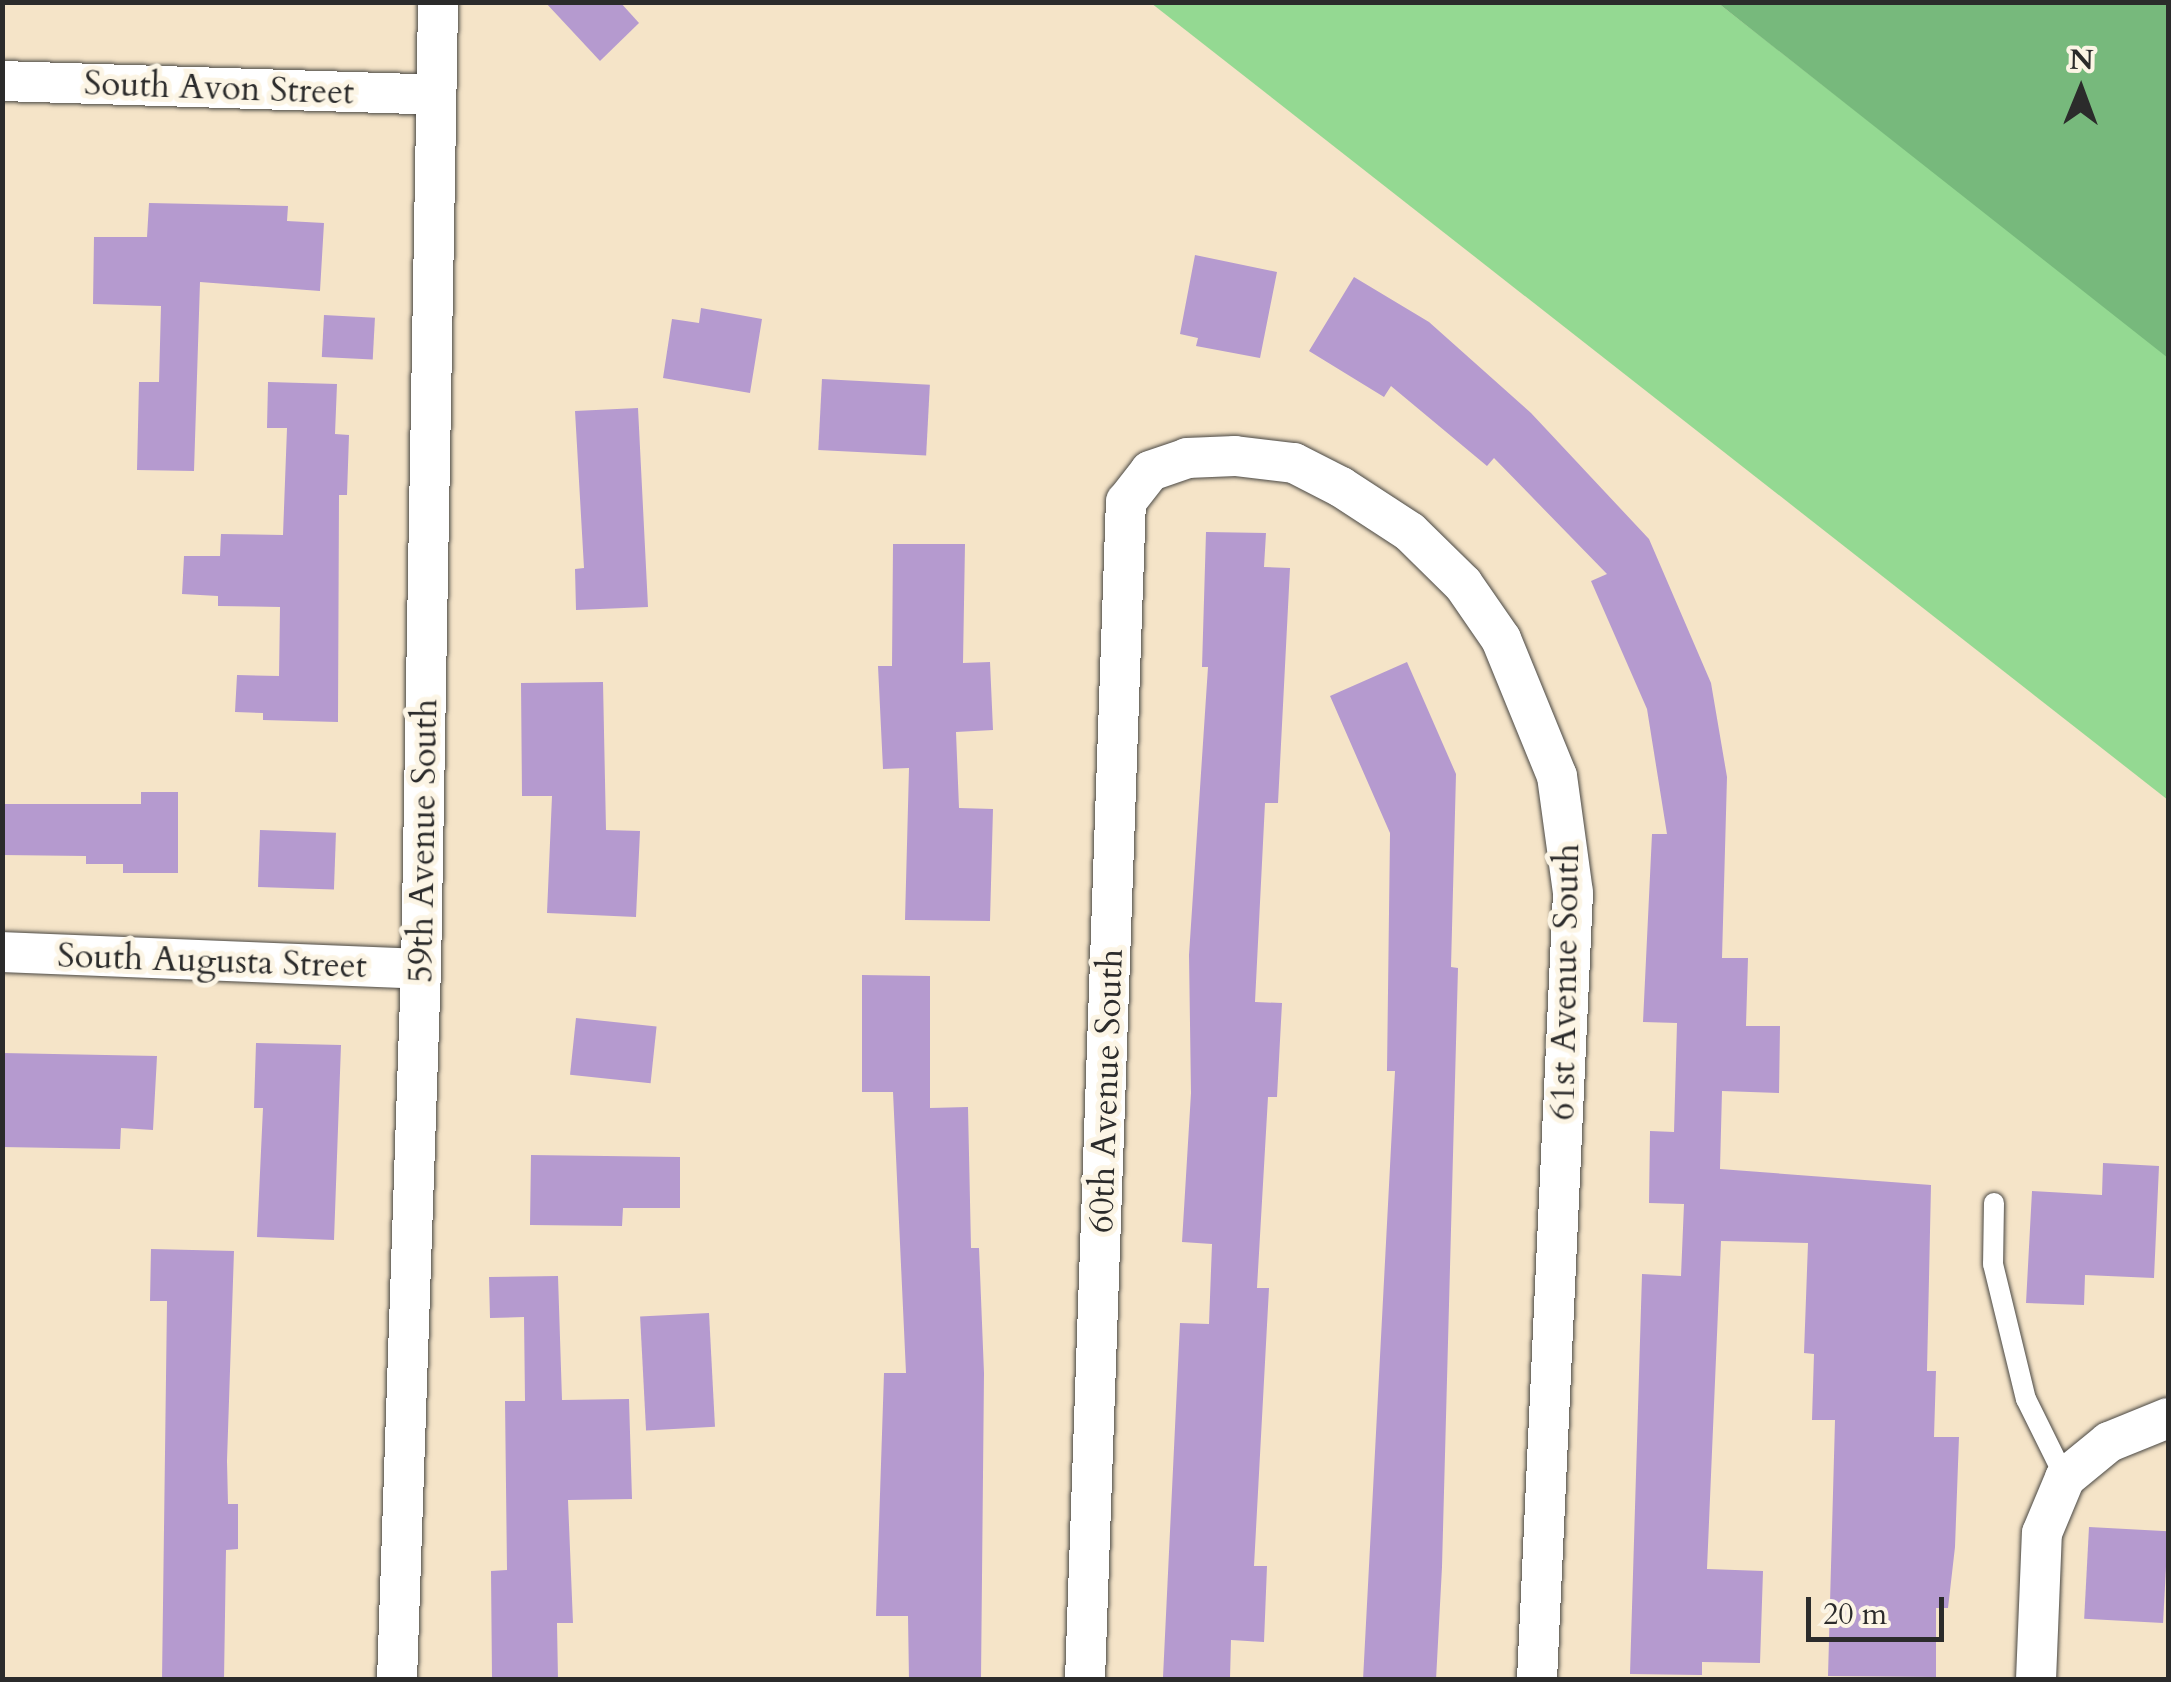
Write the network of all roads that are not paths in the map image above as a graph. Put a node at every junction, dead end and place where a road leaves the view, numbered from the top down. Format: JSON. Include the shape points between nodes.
{"nodes":[{"id":1,"x":438,"y":2,"type":"edge"},
{"id":2,"x":2,"y":81,"type":"edge"},
{"id":3,"x":436,"y":95,"type":"junction"},
{"id":4,"x":1126,"y":502,"type":"joint"},
{"id":5,"x":2,"y":952,"type":"edge"},
{"id":6,"x":422,"y":969,"type":"junction"},
{"id":7,"x":1994,"y":1203,"type":"dead end"},
{"id":8,"x":2168,"y":1418,"type":"edge"},
{"id":9,"x":2065,"y":1478,"type":"junction"},
{"id":10,"x":397,"y":1680,"type":"edge"},
{"id":11,"x":1085,"y":1680,"type":"edge"},
{"id":12,"x":1537,"y":1680,"type":"edge"},
{"id":13,"x":2036,"y":1680,"type":"edge"}],
"edges":[{"from":1,"to":3,"type":"street","name":"59th Avenue South"},
{"from":2,"to":3,"type":"street","name":"South Avon Street"},
{"from":3,"to":6,"type":"street","name":"59th Avenue South"},
{"from":4,"to":11,"type":"street","name":"60th Avenue South"},
{"from":4,"to":12,"type":"street","name":"61st Avenue South","via":[[1150,472],[1187,458],[1294,463],[1342,487],[1410,532],[1463,584],[1501,639],[1557,776],[1573,893]]},
{"from":5,"to":6,"type":"street","name":"South Augusta Street"},
{"from":6,"to":10,"type":"street","name":"59th Avenue South"},
{"from":7,"to":9,"type":"lane","via":[[1993,1264],[2026,1399]]},
{"from":8,"to":9,"type":"street","via":[[2109,1442]]},
{"from":9,"to":13,"type":"street","via":[[2042,1533]]}]}
